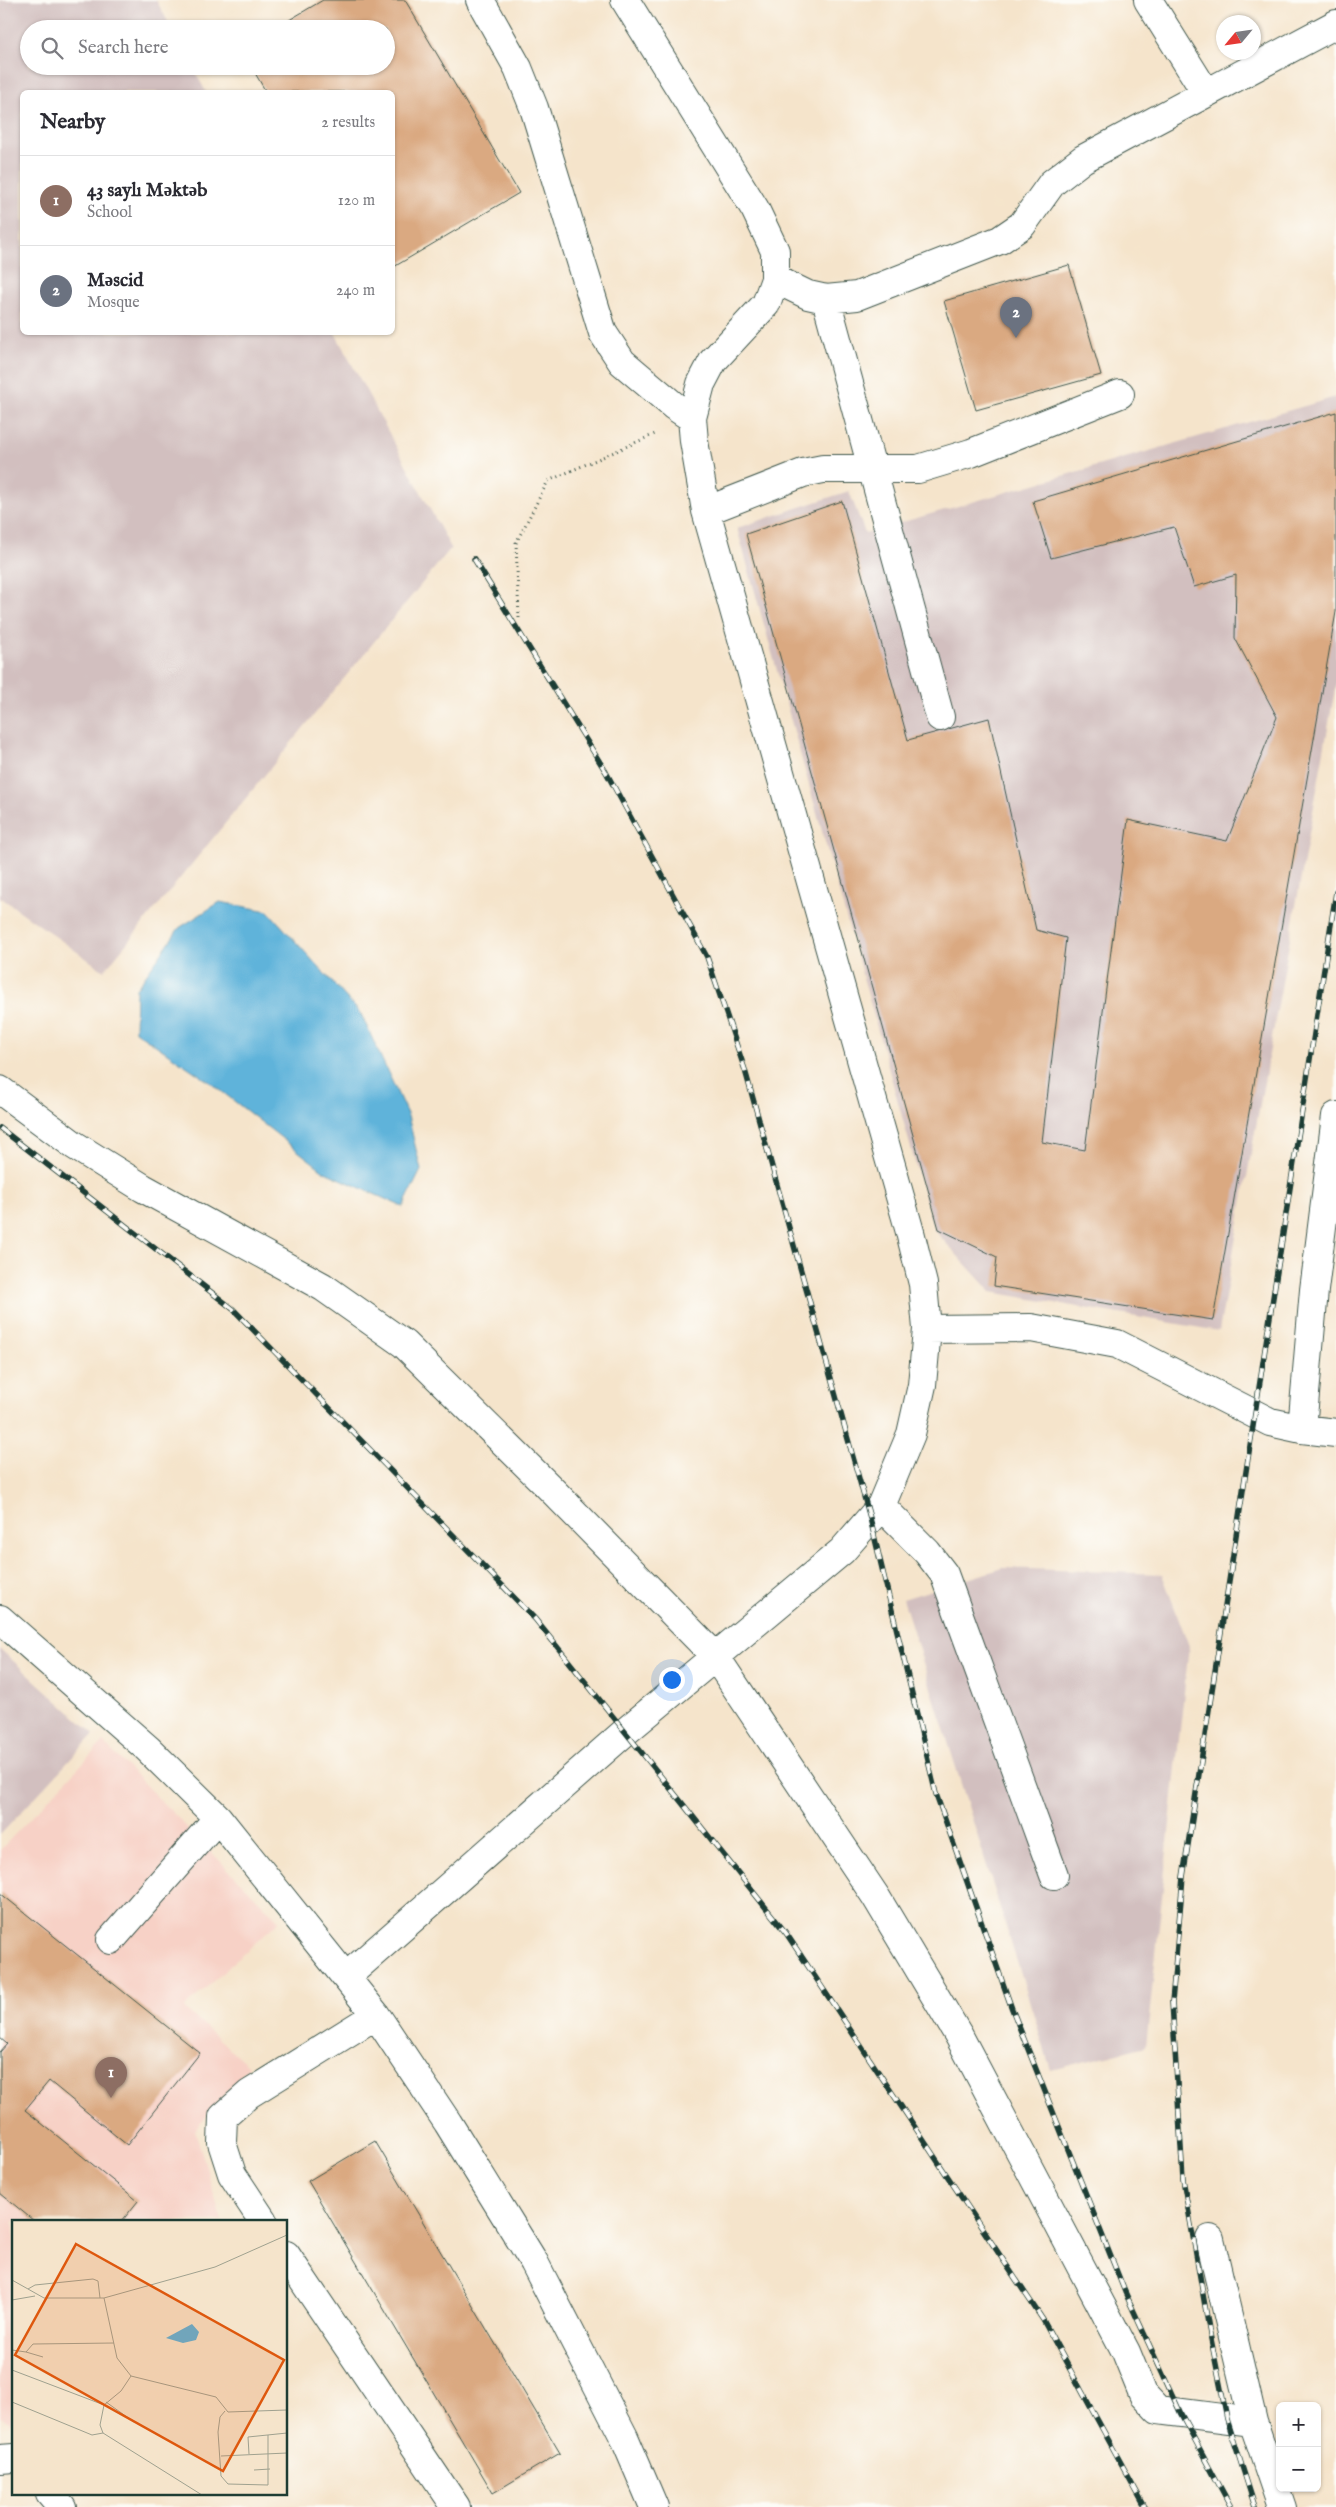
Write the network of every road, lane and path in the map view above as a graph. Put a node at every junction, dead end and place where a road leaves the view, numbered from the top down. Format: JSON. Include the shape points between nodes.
{"nodes":[{"id":1,"x":480,"y":0,"type":"edge"},
{"id":2,"x":625,"y":0,"type":"edge"},
{"id":3,"x":1148,"y":0,"type":"edge"},
{"id":4,"x":1336,"y":24,"type":"edge"},
{"id":5,"x":1206,"y":93,"type":"junction"},
{"id":6,"x":775,"y":278,"type":"junction"},
{"id":7,"x":826,"y":299,"type":"junction"},
{"id":8,"x":1120,"y":394,"type":"dead end"},
{"id":9,"x":692,"y":418,"type":"junction"},
{"id":10,"x":874,"y":469,"type":"junction"},
{"id":11,"x":706,"y":511,"type":"junction"},
{"id":12,"x":518,"y":618,"type":"dead end"},
{"id":13,"x":940,"y":718,"type":"dead end"},
{"id":14,"x":0,"y":1090,"type":"edge"},
{"id":15,"x":1336,"y":1116,"type":"edge"},
{"id":16,"x":927,"y":1329,"type":"junction"},
{"id":17,"x":1302,"y":1429,"type":"junction"},
{"id":18,"x":1336,"y":1435,"type":"edge"},
{"id":19,"x":881,"y":1506,"type":"junction"},
{"id":20,"x":0,"y":1619,"type":"edge"},
{"id":21,"x":715,"y":1656,"type":"junction"},
{"id":22,"x":218,"y":1818,"type":"junction"},
{"id":23,"x":1054,"y":1875,"type":"dead end"},
{"id":24,"x":111,"y":1940,"type":"dead end"},
{"id":25,"x":346,"y":1976,"type":"junction"},
{"id":26,"x":376,"y":2015,"type":"junction"},
{"id":27,"x":262,"y":2220,"type":"edge"},
{"id":28,"x":1210,"y":2239,"type":"dead end"},
{"id":29,"x":288,"y":2258,"type":"edge"},
{"id":30,"x":1253,"y":2422,"type":"junction"},
{"id":31,"x":51,"y":2494,"type":"edge"},
{"id":32,"x":62,"y":2507,"type":"edge"},
{"id":33,"x":456,"y":2507,"type":"edge"},
{"id":34,"x":654,"y":2507,"type":"edge"},
{"id":35,"x":1282,"y":2507,"type":"edge"}],
"edges":[{"from":1,"to":9,"type":"street","via":[[518,68],[534,108],[603,333],[622,362]]},
{"from":2,"to":6,"type":"street","via":[[755,208],[775,251]]},
{"from":3,"to":5,"type":"street"},
{"from":4,"to":5,"type":"street"},
{"from":5,"to":7,"type":"street","via":[[1083,159],[1052,183],[1022,225],[1000,240],[857,296]]},
{"from":6,"to":7,"type":"street","via":[[808,295]]},
{"from":6,"to":9,"type":"street","via":[[766,304],[712,361],[700,384]]},
{"from":7,"to":10,"type":"street"},
{"from":8,"to":10,"type":"street","via":[[971,453],[918,469]]},
{"from":9,"to":11,"type":"street"},
{"from":9,"to":12,"type":"path","via":[[548,481],[516,543]]},
{"from":10,"to":11,"type":"street","via":[[823,469],[803,473]]},
{"from":10,"to":13,"type":"street"},
{"from":11,"to":16,"type":"street","via":[[910,1232],[923,1284]]},
{"from":14,"to":21,"type":"street","via":[[74,1145],[143,1188],[323,1287],[404,1344]]},
{"from":15,"to":17,"type":"street","via":[[1314,1290]]},
{"from":16,"to":17,"type":"street","via":[[1031,1328],[1117,1344],[1270,1422]]},
{"from":16,"to":19,"type":"street","via":[[922,1385],[911,1434]]},
{"from":17,"to":18,"type":"street"},
{"from":19,"to":21,"type":"street","via":[[842,1551]]},
{"from":19,"to":23,"type":"street","via":[[944,1574]]},
{"from":20,"to":22,"type":"street","via":[[148,1749]]},
{"from":21,"to":25,"type":"street"},
{"from":21,"to":30,"type":"street","via":[[876,1897],[959,2036],[1126,2352],[1143,2394],[1158,2410]]},
{"from":22,"to":24,"type":"street"},
{"from":22,"to":25,"type":"street"},
{"from":25,"to":26,"type":"street"},
{"from":26,"to":27,"type":"street","via":[[249,2094],[224,2117],[222,2143],[232,2174]]},
{"from":26,"to":34,"type":"street","via":[[534,2262],[624,2438]]},
{"from":28,"to":30,"type":"street"},
{"from":29,"to":33,"type":"street"},
{"from":30,"to":35,"type":"street"},
{"from":31,"to":32,"type":"street"}]}
